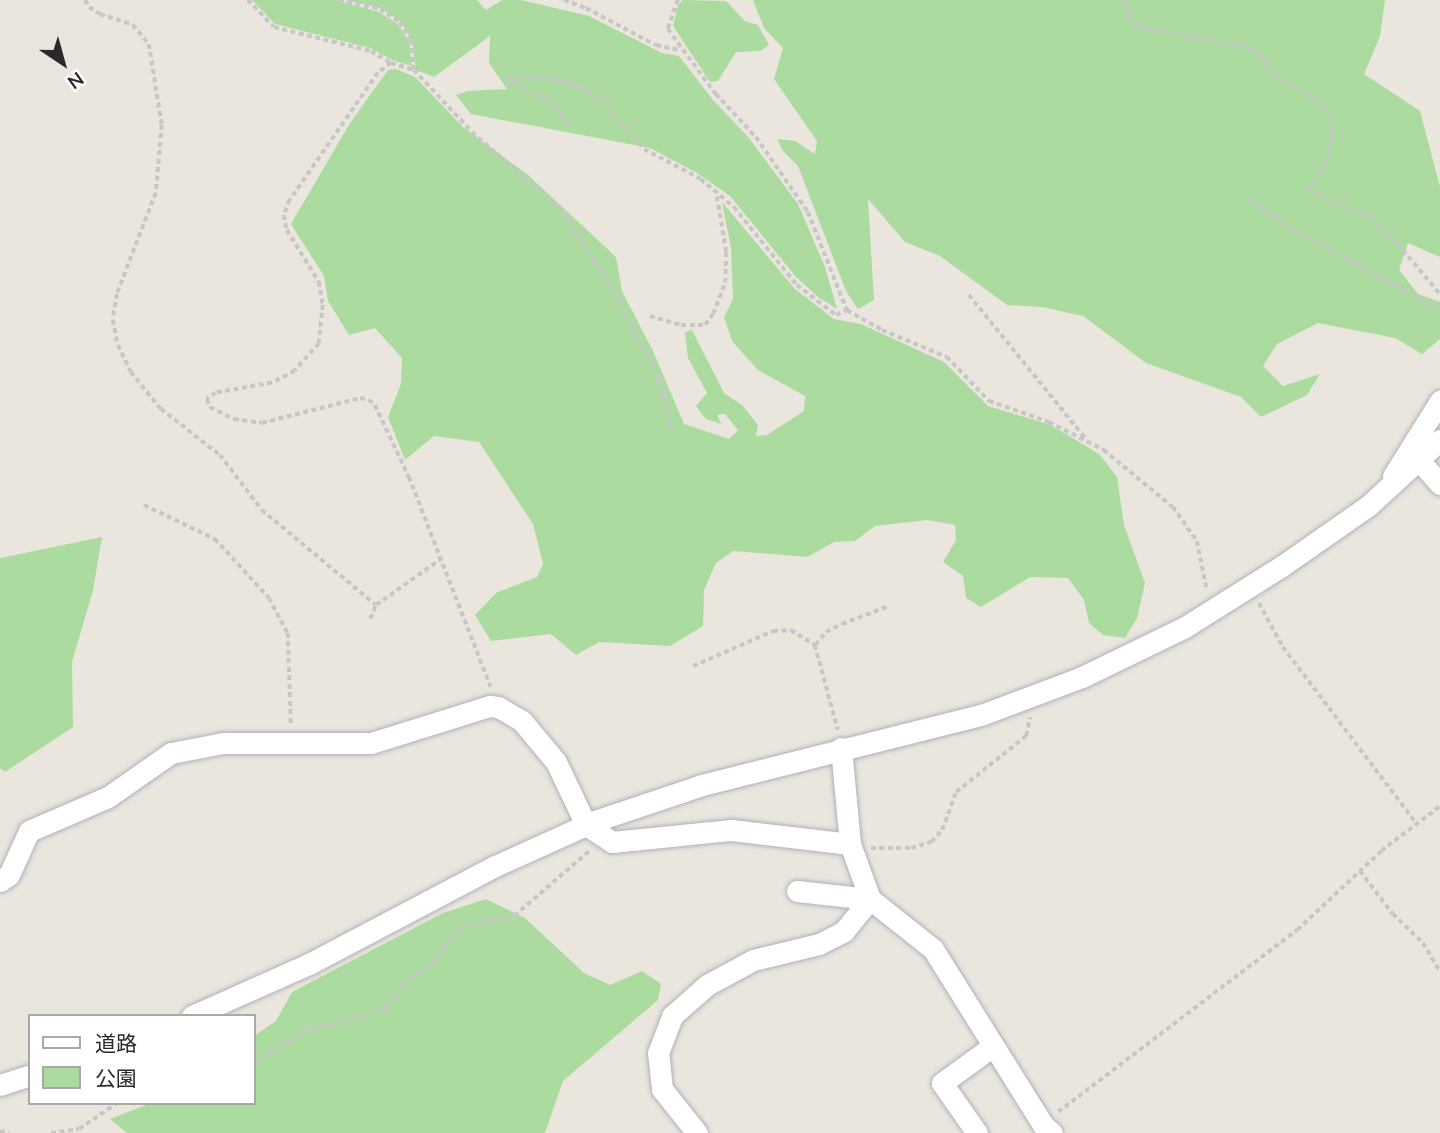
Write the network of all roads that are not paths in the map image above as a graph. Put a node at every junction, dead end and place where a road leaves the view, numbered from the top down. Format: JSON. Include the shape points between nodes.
{"nodes":[{"id":1,"x":1440,"y":401,"type":"edge"},
{"id":2,"x":1440,"y":440,"type":"edge"},
{"id":3,"x":1419,"y":460,"type":"junction"},
{"id":4,"x":1440,"y":484,"type":"edge"},
{"id":5,"x":1383,"y":493,"type":"junction"},
{"id":6,"x":841,"y":748,"type":"junction"},
{"id":7,"x":595,"y":831,"type":"junction"},
{"id":8,"x":851,"y":846,"type":"junction"},
{"id":9,"x":0,"y":881,"type":"edge"},
{"id":10,"x":797,"y":891,"type":"dead end"},
{"id":11,"x":870,"y":899,"type":"junction"},
{"id":12,"x":196,"y":1014,"type":"edge"},
{"id":13,"x":993,"y":1046,"type":"junction"},
{"id":14,"x":28,"y":1076,"type":"edge"},
{"id":15,"x":0,"y":1085,"type":"edge"},
{"id":16,"x":1045,"y":1130,"type":"edge"},
{"id":17,"x":697,"y":1133,"type":"edge"},
{"id":18,"x":977,"y":1133,"type":"edge"}],
"edges":[{"from":1,"to":5,"type":"street"},
{"from":2,"to":3,"type":"street"},
{"from":3,"to":4,"type":"street"},
{"from":3,"to":5,"type":"street"},
{"from":5,"to":6,"type":"street","via":[[1185,628],[1082,677],[981,715]]},
{"from":6,"to":7,"type":"street","via":[[702,785]]},
{"from":6,"to":8,"type":"street"},
{"from":7,"to":8,"type":"street","via":[[612,842],[731,830]]},
{"from":7,"to":9,"type":"street","via":[[556,762],[522,721],[494,706],[371,743],[223,743],[171,753],[108,797],[29,831],[9,875]]},
{"from":7,"to":12,"type":"street","via":[[493,867],[309,964]]},
{"from":8,"to":11,"type":"street"},
{"from":10,"to":11,"type":"street"},
{"from":11,"to":13,"type":"street","via":[[933,949]]},
{"from":11,"to":17,"type":"street","via":[[844,932],[819,944],[753,960],[708,985],[672,1016],[658,1053],[662,1088]]},
{"from":13,"to":16,"type":"street"},
{"from":13,"to":18,"type":"street","via":[[942,1083]]},
{"from":14,"to":15,"type":"street"}]}
